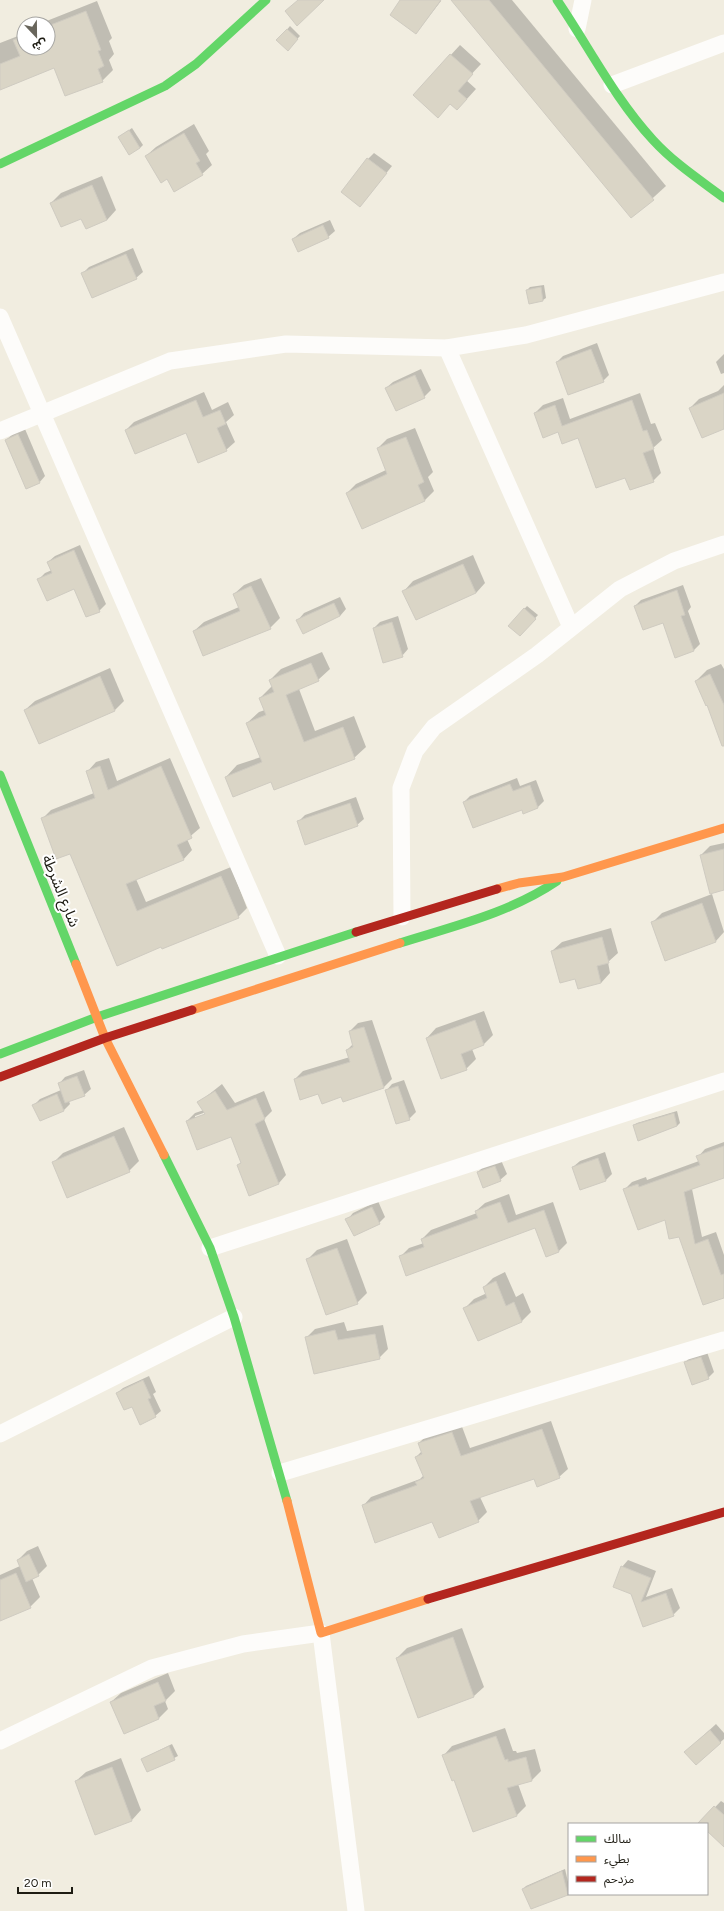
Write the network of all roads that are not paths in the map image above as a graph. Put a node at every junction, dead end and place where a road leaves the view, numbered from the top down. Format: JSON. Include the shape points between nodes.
{"nodes":[{"id":1,"x":266,"y":0,"type":"edge"},
{"id":2,"x":557,"y":0,"type":"edge"},
{"id":3,"x":583,"y":0,"type":"edge"},
{"id":4,"x":577,"y":29,"type":"junction"},
{"id":5,"x":724,"y":43,"type":"edge"},
{"id":6,"x":612,"y":85,"type":"junction"},
{"id":7,"x":0,"y":164,"type":"edge"},
{"id":8,"x":724,"y":198,"type":"edge"},
{"id":9,"x":724,"y":282,"type":"edge"},
{"id":10,"x":0,"y":317,"type":"edge"},
{"id":11,"x":447,"y":348,"type":"junction"},
{"id":12,"x":41,"y":414,"type":"junction"},
{"id":13,"x":0,"y":430,"type":"edge"},
{"id":14,"x":724,"y":544,"type":"edge"},
{"id":15,"x":571,"y":627,"type":"junction"},
{"id":16,"x":0,"y":775,"type":"edge"},
{"id":17,"x":724,"y":828,"type":"edge"},
{"id":18,"x":563,"y":877,"type":"junction"},
{"id":19,"x":402,"y":918,"type":"junction"},
{"id":20,"x":278,"y":956,"type":"junction"},
{"id":21,"x":97,"y":1016,"type":"junction"},
{"id":22,"x":105,"y":1038,"type":"junction"},
{"id":23,"x":0,"y":1054,"type":"edge"},
{"id":24,"x":0,"y":1077,"type":"edge"},
{"id":25,"x":724,"y":1081,"type":"edge"},
{"id":26,"x":210,"y":1248,"type":"junction"},
{"id":27,"x":234,"y":1317,"type":"junction"},
{"id":28,"x":724,"y":1340,"type":"edge"},
{"id":29,"x":0,"y":1434,"type":"edge"},
{"id":30,"x":280,"y":1473,"type":"junction"},
{"id":31,"x":724,"y":1512,"type":"edge"},
{"id":32,"x":321,"y":1632,"type":"junction"},
{"id":33,"x":0,"y":1741,"type":"edge"},
{"id":34,"x":356,"y":1911,"type":"edge"}],
"edges":[{"from":1,"to":7,"type":"street","via":[[196,64],[165,86]]},
{"from":2,"to":4,"type":"street"},
{"from":3,"to":4,"type":"street"},
{"from":4,"to":6,"type":"street"},
{"from":5,"to":6,"type":"street"},
{"from":6,"to":8,"type":"street","via":[[646,132],[669,155]]},
{"from":9,"to":11,"type":"street","via":[[526,335]]},
{"from":10,"to":12,"type":"street"},
{"from":11,"to":12,"type":"street","via":[[286,344],[170,362]]},
{"from":11,"to":15,"type":"street"},
{"from":12,"to":13,"type":"street"},
{"from":12,"to":20,"type":"street"},
{"from":14,"to":15,"type":"street","via":[[674,561],[620,589]]},
{"from":15,"to":19,"type":"street","via":[[537,655],[434,727],[415,751],[400,788]]},
{"from":16,"to":21,"type":"street","name":"شارع الشرطة"},
{"from":17,"to":18,"type":"street"},
{"from":18,"to":19,"type":"street","via":[[493,889]]},
{"from":18,"to":22,"type":"street","via":[[518,904],[476,919]]},
{"from":19,"to":20,"type":"street"},
{"from":20,"to":21,"type":"street"},
{"from":21,"to":22,"type":"street","name":"شارع الشرطة"},
{"from":21,"to":23,"type":"street"},
{"from":22,"to":24,"type":"street"},
{"from":22,"to":26,"type":"street","name":"شارع الشرطة"},
{"from":25,"to":26,"type":"street"},
{"from":26,"to":27,"type":"street","name":"شارع الشرطة"},
{"from":27,"to":29,"type":"street"},
{"from":27,"to":30,"type":"street","name":"شارع الشرطة"},
{"from":28,"to":30,"type":"street"},
{"from":30,"to":32,"type":"street","name":"شارع الشرطة"},
{"from":31,"to":32,"type":"street"},
{"from":32,"to":33,"type":"street","via":[[243,1644],[152,1668]]},
{"from":32,"to":34,"type":"street"}]}
